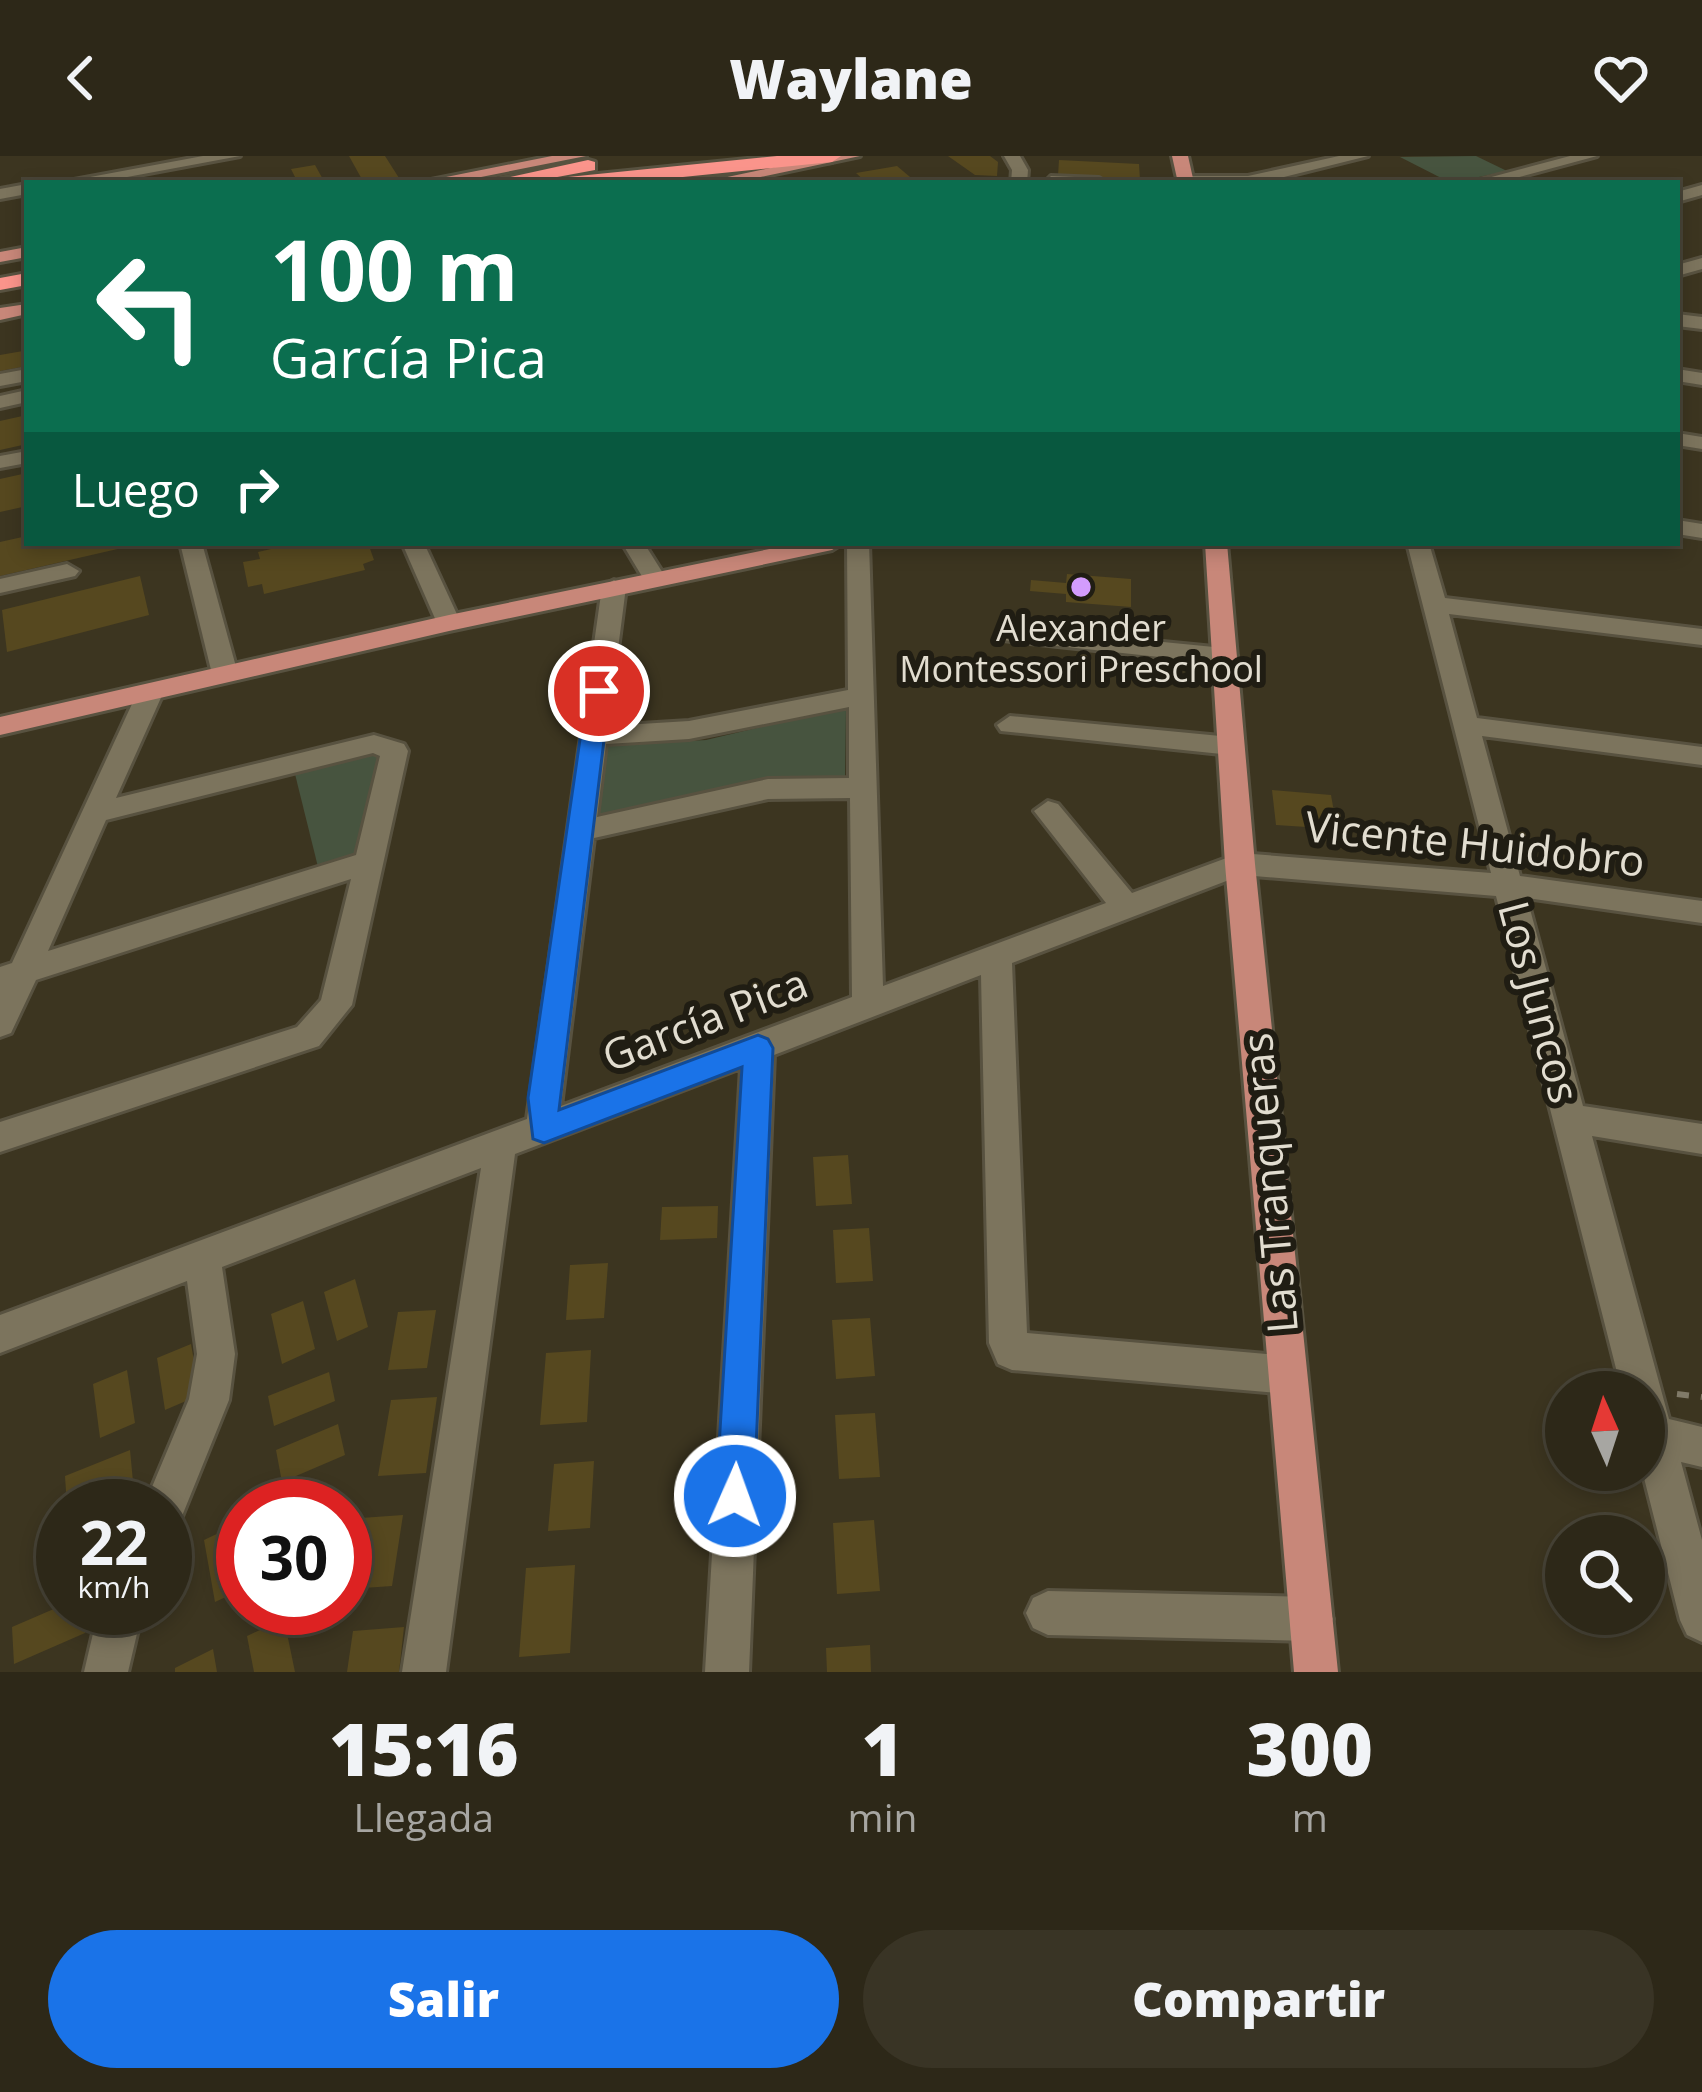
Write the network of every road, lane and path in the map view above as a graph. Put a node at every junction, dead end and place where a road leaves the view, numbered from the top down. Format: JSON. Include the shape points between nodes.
{"nodes":[{"id":1,"x":232,"y":156,"type":"edge"},
{"id":2,"x":578,"y":156,"type":"edge"},
{"id":3,"x":644,"y":156,"type":"edge"},
{"id":4,"x":703,"y":156,"type":"edge"},
{"id":5,"x":832,"y":156,"type":"edge"},
{"id":6,"x":852,"y":156,"type":"edge"},
{"id":7,"x":1360,"y":156,"type":"edge"},
{"id":8,"x":1485,"y":156,"type":"edge"},
{"id":9,"x":1589,"y":156,"type":"edge"},
{"id":10,"x":129,"y":164,"type":"edge"},
{"id":11,"x":1520,"y":173,"type":"junction"},
{"id":12,"x":76,"y":180,"type":"edge"},
{"id":13,"x":441,"y":180,"type":"edge"},
{"id":14,"x":511,"y":180,"type":"edge"},
{"id":15,"x":571,"y":180,"type":"edge"},
{"id":16,"x":597,"y":180,"type":"edge"},
{"id":17,"x":737,"y":180,"type":"edge"},
{"id":18,"x":1252,"y":180,"type":"edge"},
{"id":19,"x":1490,"y":180,"type":"edge"},
{"id":20,"x":192,"y":546,"type":"edge"},
{"id":21,"x":414,"y":546,"type":"edge"},
{"id":22,"x":635,"y":546,"type":"edge"},
{"id":23,"x":817,"y":546,"type":"edge"},
{"id":24,"x":858,"y":546,"type":"edge"},
{"id":25,"x":1216,"y":546,"type":"edge"},
{"id":26,"x":1419,"y":546,"type":"edge"},
{"id":27,"x":654,"y":578,"type":"junction"},
{"id":28,"x":0,"y":586,"type":"edge"},
{"id":29,"x":614,"y":587,"type":"junction"},
{"id":30,"x":1434,"y":605,"type":"junction"},
{"id":31,"x":0,"y":607,"type":"edge"},
{"id":32,"x":449,"y":623,"type":"junction"},
{"id":33,"x":1012,"y":635,"type":"dead end"},
{"id":34,"x":1702,"y":637,"type":"edge"},
{"id":35,"x":1224,"y":656,"type":"junction"},
{"id":36,"x":225,"y":674,"type":"junction"},
{"id":37,"x":151,"y":691,"type":"junction"},
{"id":38,"x":862,"y":696,"type":"junction"},
{"id":39,"x":1466,"y":724,"type":"junction"},
{"id":40,"x":1010,"y":725,"type":"dead end"},
{"id":41,"x":0,"y":726,"type":"edge"},
{"id":42,"x":592,"y":736,"type":"junction"},
{"id":43,"x":1231,"y":746,"type":"junction"},
{"id":44,"x":1702,"y":756,"type":"edge"},
{"id":45,"x":864,"y":788,"type":"junction"},
{"id":46,"x":1048,"y":811,"type":"dead end"},
{"id":47,"x":96,"y":813,"type":"junction"},
{"id":48,"x":581,"y":831,"type":"junction"},
{"id":49,"x":369,"y":862,"type":"junction"},
{"id":50,"x":1240,"y":864,"type":"junction"},
{"id":51,"x":1508,"y":884,"type":"junction"},
{"id":52,"x":1127,"y":908,"type":"junction"},
{"id":53,"x":1702,"y":912,"type":"edge"},
{"id":54,"x":996,"y":957,"type":"junction"},
{"id":55,"x":12,"y":976,"type":"edge"},
{"id":56,"x":868,"y":1006,"type":"junction"},
{"id":57,"x":0,"y":1024,"type":"edge"},
{"id":58,"x":758,"y":1048,"type":"junction"},
{"id":59,"x":1569,"y":1118,"type":"junction"},
{"id":60,"x":544,"y":1129,"type":"junction"},
{"id":61,"x":0,"y":1137,"type":"edge"},
{"id":62,"x":1702,"y":1138,"type":"edge"},
{"id":63,"x":497,"y":1147,"type":"junction"},
{"id":64,"x":202,"y":1259,"type":"junction"},
{"id":65,"x":0,"y":1334,"type":"edge"},
{"id":66,"x":1637,"y":1371,"type":"edge"},
{"id":67,"x":1288,"y":1375,"type":"junction"},
{"id":68,"x":1665,"y":1421,"type":"edge"},
{"id":69,"x":1702,"y":1447,"type":"edge"},
{"id":70,"x":1665,"y":1478,"type":"edge"},
{"id":71,"x":176,"y":1479,"type":"edge"},
{"id":72,"x":1048,"y":1613,"type":"dead end"},
{"id":73,"x":1311,"y":1619,"type":"junction"},
{"id":74,"x":1702,"y":1620,"type":"edge"},
{"id":75,"x":115,"y":1635,"type":"edge"},
{"id":76,"x":106,"y":1672,"type":"edge"},
{"id":77,"x":424,"y":1672,"type":"edge"},
{"id":78,"x":727,"y":1672,"type":"edge"},
{"id":79,"x":1316,"y":1672,"type":"edge"}],
"edges":[{"from":1,"to":10,"type":"street"},
{"from":2,"to":13,"type":"main road"},
{"from":3,"to":14,"type":"highway"},
{"from":4,"to":15,"type":"highway"},
{"from":5,"to":16,"type":"highway"},
{"from":6,"to":17,"type":"main road"},
{"from":7,"to":18,"type":"street"},
{"from":8,"to":11,"type":"street"},
{"from":9,"to":11,"type":"street"},
{"from":10,"to":12,"type":"street"},
{"from":11,"to":19,"type":"street"},
{"from":20,"to":36,"type":"street"},
{"from":21,"to":32,"type":"street"},
{"from":22,"to":27,"type":"street"},
{"from":23,"to":27,"type":"main road"},
{"from":24,"to":38,"type":"street"},
{"from":25,"to":35,"type":"main road","name":"Las Tranqueras"},
{"from":26,"to":30,"type":"street","name":"Los Juncos"},
{"from":27,"to":29,"type":"main road"},
{"from":28,"to":31,"type":"street","via":[[65,581]]},
{"from":29,"to":32,"type":"main road"},
{"from":29,"to":42,"type":"street"},
{"from":30,"to":34,"type":"street"},
{"from":30,"to":39,"type":"street","name":"Los Juncos"},
{"from":32,"to":36,"type":"main road"},
{"from":33,"to":35,"type":"street"},
{"from":35,"to":43,"type":"main road","name":"Las Tranqueras"},
{"from":36,"to":37,"type":"main road"},
{"from":37,"to":41,"type":"main road"},
{"from":37,"to":47,"type":"street"},
{"from":38,"to":42,"type":"street","via":[[688,730]]},
{"from":38,"to":45,"type":"street"},
{"from":39,"to":44,"type":"street"},
{"from":39,"to":51,"type":"street","name":"Los Juncos"},
{"from":40,"to":43,"type":"street"},
{"from":42,"to":48,"type":"street"},
{"from":43,"to":50,"type":"main road","name":"Las Tranqueras"},
{"from":45,"to":48,"type":"street","via":[[740,793]]},
{"from":45,"to":56,"type":"street"},
{"from":46,"to":52,"type":"street"},
{"from":47,"to":49,"type":"street","via":[[382,744],[395,752]]},
{"from":47,"to":55,"type":"street"},
{"from":48,"to":60,"type":"street"},
{"from":49,"to":55,"type":"street"},
{"from":49,"to":61,"type":"street","via":[[336,1005],[308,1037]]},
{"from":50,"to":51,"type":"street","name":"Vicente Huidobro"},
{"from":50,"to":52,"type":"street","name":"García Pica"},
{"from":50,"to":67,"type":"main road","name":"Las Tranqueras"},
{"from":51,"to":53,"type":"street","name":"Vicente Huidobro"},
{"from":51,"to":59,"type":"street","name":"Los Juncos"},
{"from":52,"to":54,"type":"street","name":"García Pica"},
{"from":54,"to":56,"type":"street","name":"García Pica"},
{"from":54,"to":67,"type":"street","via":[[1012,1351]]},
{"from":55,"to":57,"type":"street"},
{"from":56,"to":58,"type":"street","name":"García Pica"},
{"from":58,"to":60,"type":"street","name":"García Pica"},
{"from":58,"to":78,"type":"street"},
{"from":59,"to":62,"type":"street"},
{"from":59,"to":66,"type":"street","name":"Los Juncos"},
{"from":60,"to":63,"type":"street","name":"García Pica"},
{"from":63,"to":64,"type":"street","name":"García Pica"},
{"from":63,"to":77,"type":"street"},
{"from":64,"to":65,"type":"street","name":"García Pica"},
{"from":64,"to":71,"type":"street","via":[[216,1354],[209,1400]]},
{"from":67,"to":73,"type":"main road","name":"Las Tranqueras"},
{"from":68,"to":69,"type":"street"},
{"from":70,"to":74,"type":"street","name":"Los Juncos"},
{"from":72,"to":73,"type":"street"},
{"from":73,"to":79,"type":"main road","name":"Las Tranqueras"},
{"from":75,"to":76,"type":"street"}]}
